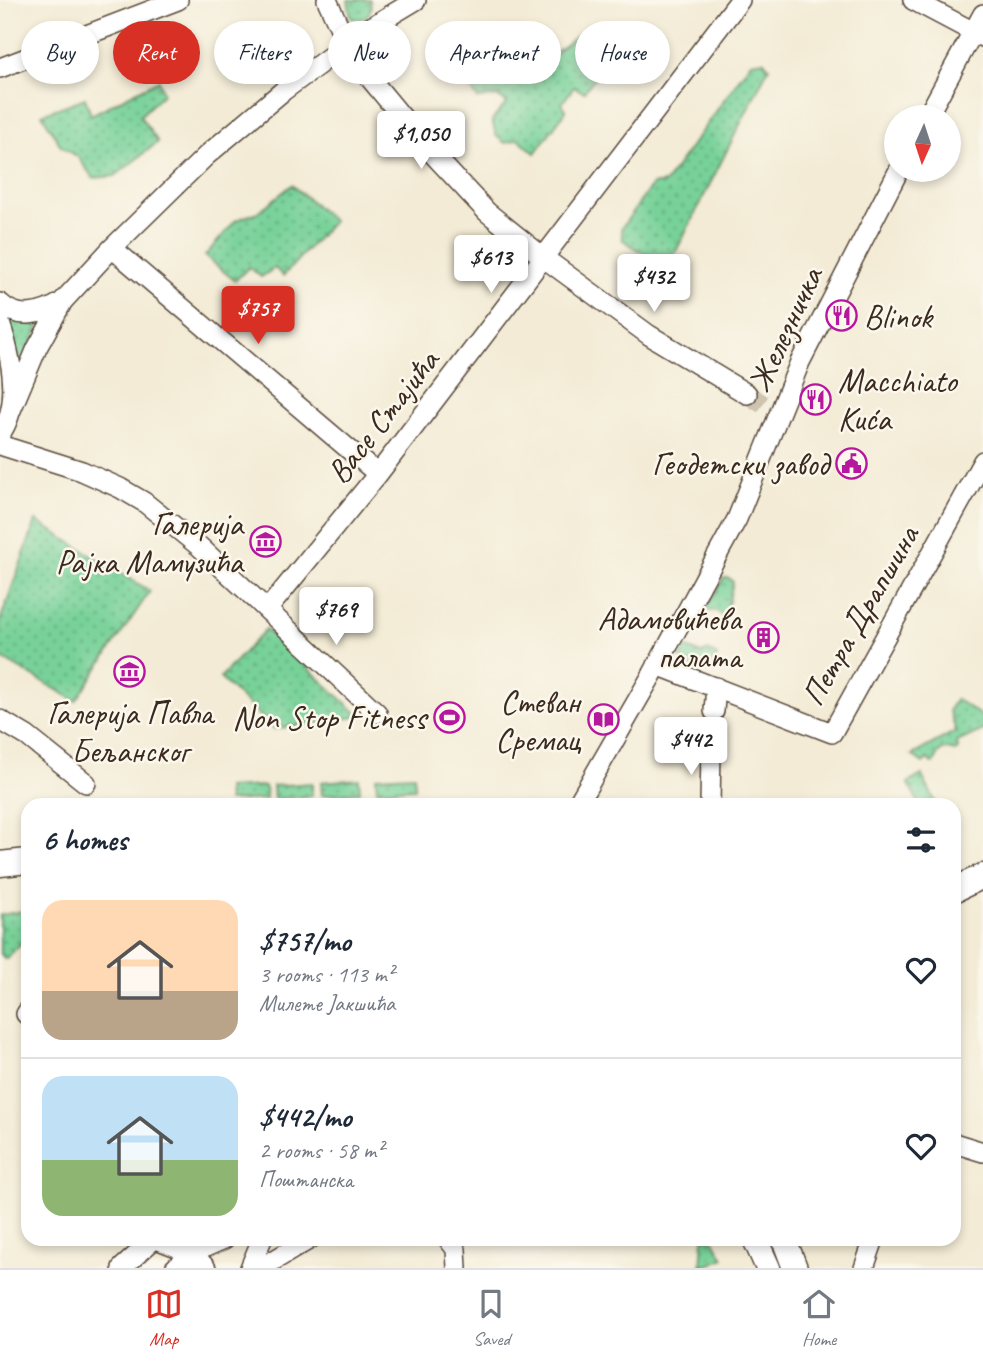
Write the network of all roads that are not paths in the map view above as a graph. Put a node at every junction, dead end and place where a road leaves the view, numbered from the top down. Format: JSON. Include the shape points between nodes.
{"nodes":[{"id":1,"x":178,"y":0,"type":"edge"},
{"id":2,"x":327,"y":0,"type":"edge"},
{"id":3,"x":416,"y":0,"type":"edge"},
{"id":4,"x":740,"y":0,"type":"edge"},
{"id":5,"x":913,"y":0,"type":"edge"},
{"id":6,"x":983,"y":14,"type":"edge"},
{"id":7,"x":336,"y":21,"type":"edge"},
{"id":8,"x":382,"y":21,"type":"edge"},
{"id":9,"x":978,"y":34,"type":"edge"},
{"id":10,"x":328,"y":57,"type":"edge"},
{"id":11,"x":0,"y":68,"type":"edge"},
{"id":12,"x":374,"y":84,"type":"edge"},
{"id":13,"x":934,"y":105,"type":"edge"},
{"id":14,"x":893,"y":182,"type":"edge"},
{"id":15,"x":112,"y":248,"type":"junction"},
{"id":16,"x":544,"y":258,"type":"junction"},
{"id":17,"x":63,"y":301,"type":"junction"},
{"id":18,"x":0,"y":303,"type":"edge"},
{"id":19,"x":0,"y":323,"type":"edge"},
{"id":20,"x":747,"y":394,"type":"tunnel mouth"},
{"id":21,"x":11,"y":410,"type":"junction"},
{"id":22,"x":0,"y":434,"type":"edge"},
{"id":23,"x":0,"y":445,"type":"edge"},
{"id":24,"x":983,"y":461,"type":"edge"},
{"id":25,"x":378,"y":474,"type":"junction"},
{"id":26,"x":267,"y":610,"type":"junction"},
{"id":27,"x":657,"y":665,"type":"junction"},
{"id":28,"x":716,"y":687,"type":"junction"},
{"id":29,"x":714,"y":711,"type":"tunnel mouth"},
{"id":30,"x":377,"y":713,"type":"dead end"},
{"id":31,"x":0,"y":720,"type":"edge"},
{"id":32,"x":711,"y":749,"type":"tunnel mouth"},
{"id":33,"x":86,"y":783,"type":"dead end"},
{"id":34,"x":580,"y":798,"type":"edge"},
{"id":35,"x":710,"y":798,"type":"edge"},
{"id":36,"x":21,"y":862,"type":"edge"},
{"id":37,"x":0,"y":864,"type":"edge"},
{"id":38,"x":983,"y":876,"type":"edge"},
{"id":39,"x":961,"y":887,"type":"edge"},
{"id":40,"x":961,"y":1145,"type":"edge"},
{"id":41,"x":983,"y":1152,"type":"edge"},
{"id":42,"x":147,"y":1246,"type":"edge"},
{"id":43,"x":194,"y":1246,"type":"edge"},
{"id":44,"x":259,"y":1246,"type":"edge"},
{"id":45,"x":298,"y":1246,"type":"edge"},
{"id":46,"x":758,"y":1246,"type":"edge"},
{"id":47,"x":787,"y":1246,"type":"edge"},
{"id":48,"x":872,"y":1246,"type":"edge"},
{"id":49,"x":122,"y":1268,"type":"edge"},
{"id":50,"x":175,"y":1268,"type":"edge"},
{"id":51,"x":206,"y":1268,"type":"edge"},
{"id":52,"x":250,"y":1268,"type":"edge"},
{"id":53,"x":261,"y":1268,"type":"edge"},
{"id":54,"x":768,"y":1268,"type":"edge"},
{"id":55,"x":795,"y":1268,"type":"edge"},
{"id":56,"x":864,"y":1268,"type":"edge"}],
"edges":[{"from":1,"to":11,"type":"street"},
{"from":2,"to":7,"type":"street"},
{"from":3,"to":8,"type":"street"},
{"from":4,"to":16,"type":"street","name":"Васе Стајића"},
{"from":5,"to":9,"type":"street"},
{"from":6,"to":9,"type":"street"},
{"from":9,"to":13,"type":"street"},
{"from":10,"to":15,"type":"street","via":[[206,155]]},
{"from":12,"to":16,"type":"street","via":[[487,212]]},
{"from":14,"to":27,"type":"street","name":"Железничка","via":[[771,409],[737,519]]},
{"from":15,"to":17,"type":"street"},
{"from":15,"to":25,"type":"street"},
{"from":16,"to":20,"type":"street","via":[[672,351]]},
{"from":16,"to":25,"type":"street","name":"Васе Стајића"},
{"from":17,"to":18,"type":"street","via":[[35,314],[13,312]]},
{"from":17,"to":21,"type":"street"},
{"from":19,"to":21,"type":"street","via":[[8,348]]},
{"from":21,"to":22,"type":"street"},
{"from":23,"to":26,"type":"street","via":[[82,471],[144,502]]},
{"from":24,"to":28,"type":"street","name":"Петра Драпшина","via":[[832,733]]},
{"from":25,"to":26,"type":"street","name":"Васе Стајића"},
{"from":26,"to":30,"type":"street"},
{"from":27,"to":28,"type":"street"},
{"from":27,"to":34,"type":"street","name":"Железничка"},
{"from":28,"to":29,"type":"street"},
{"from":31,"to":33,"type":"street"},
{"from":32,"to":35,"type":"street"},
{"from":36,"to":37,"type":"main road"},
{"from":38,"to":39,"type":"main road"},
{"from":40,"to":41,"type":"street"},
{"from":42,"to":49,"type":"street"},
{"from":43,"to":50,"type":"street"},
{"from":43,"to":51,"type":"street"},
{"from":44,"to":52,"type":"street"},
{"from":45,"to":53,"type":"street"},
{"from":46,"to":54,"type":"main road"},
{"from":47,"to":55,"type":"main road"},
{"from":48,"to":56,"type":"street"}]}
